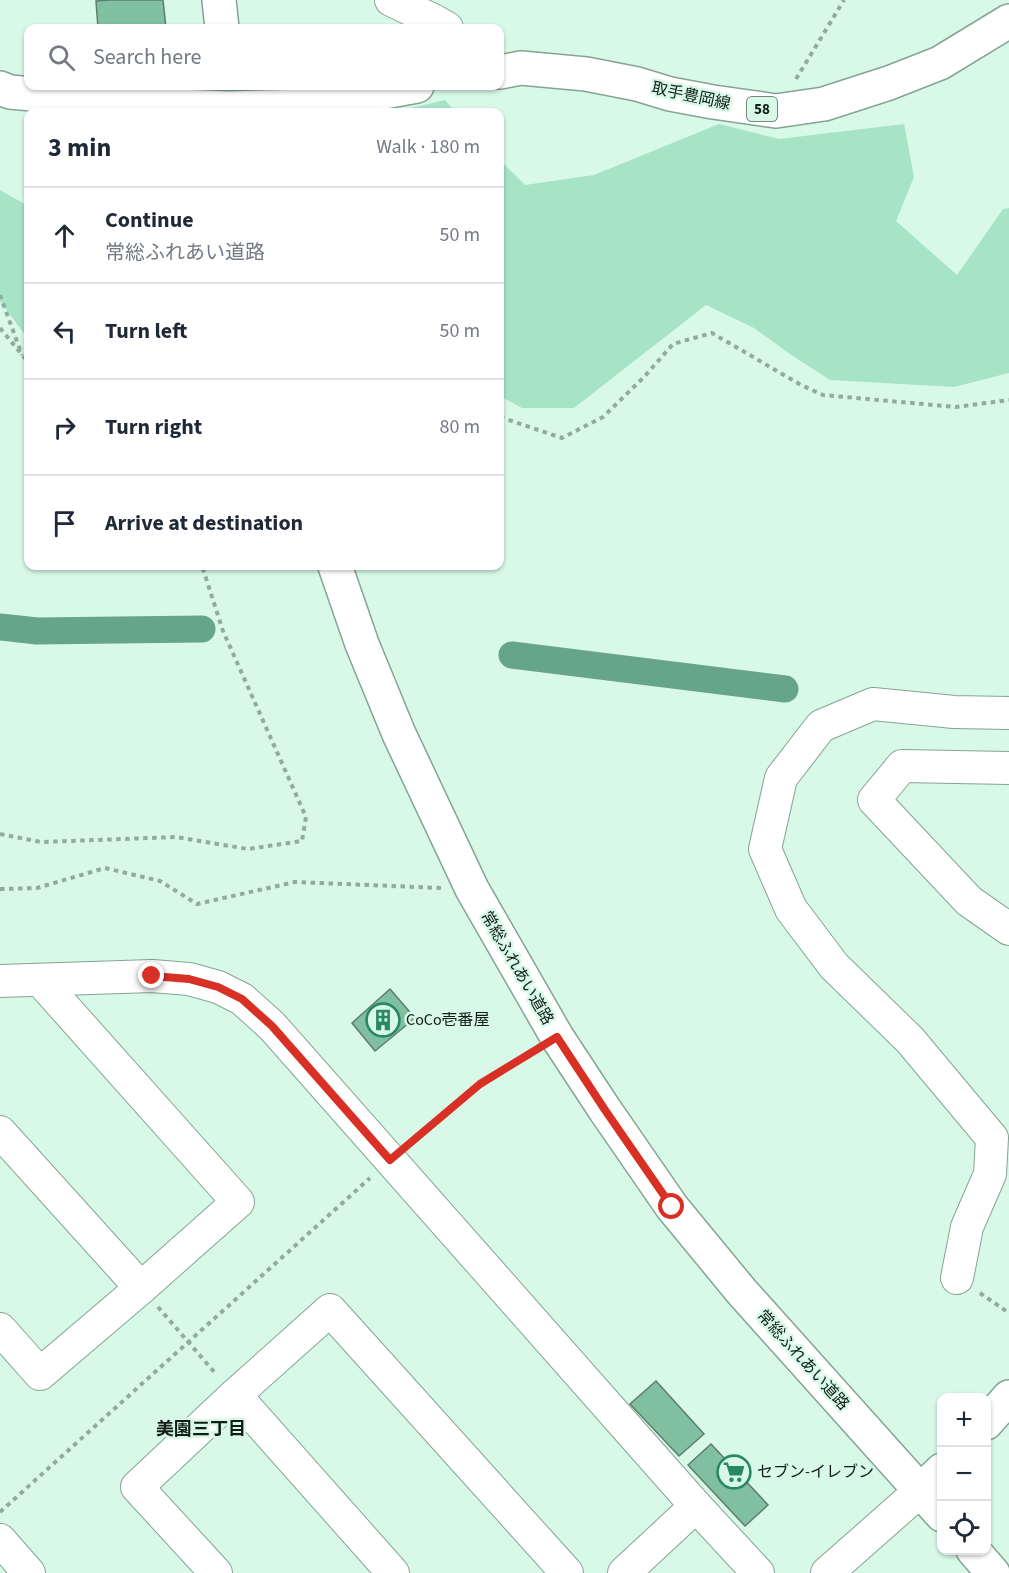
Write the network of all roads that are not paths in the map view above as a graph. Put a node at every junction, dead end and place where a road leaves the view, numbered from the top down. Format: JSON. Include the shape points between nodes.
{"nodes":[{"id":1,"x":219,"y":0,"type":"edge"},
{"id":2,"x":391,"y":0,"type":"edge"},
{"id":3,"x":1009,"y":21,"type":"edge"},
{"id":4,"x":222,"y":24,"type":"edge"},
{"id":5,"x":440,"y":24,"type":"edge"},
{"id":6,"x":504,"y":71,"type":"edge"},
{"id":7,"x":0,"y":88,"type":"edge"},
{"id":8,"x":395,"y":90,"type":"edge"},
{"id":9,"x":228,"y":102,"type":"edge"},
{"id":10,"x":336,"y":570,"type":"edge"},
{"id":11,"x":1009,"y":713,"type":"edge"},
{"id":12,"x":1009,"y":768,"type":"edge"},
{"id":13,"x":1009,"y":929,"type":"edge"},
{"id":14,"x":40,"y":980,"type":"junction"},
{"id":15,"x":0,"y":981,"type":"edge"},
{"id":16,"x":0,"y":1132,"type":"edge"},
{"id":17,"x":957,"y":1278,"type":"road end"},
{"id":18,"x":141,"y":1288,"type":"junction"},
{"id":19,"x":0,"y":1329,"type":"edge"},
{"id":20,"x":235,"y":1395,"type":"junction"},
{"id":21,"x":1009,"y":1398,"type":"edge"},
{"id":22,"x":991,"y":1418,"type":"edge"},
{"id":23,"x":931,"y":1481,"type":"edge"},
{"id":24,"x":937,"y":1501,"type":"edge"},
{"id":25,"x":696,"y":1506,"type":"junction"},
{"id":26,"x":0,"y":1540,"type":"edge"},
{"id":27,"x":977,"y":1555,"type":"edge"},
{"id":28,"x":29,"y":1573,"type":"edge"},
{"id":29,"x":216,"y":1573,"type":"edge"},
{"id":30,"x":393,"y":1573,"type":"edge"},
{"id":31,"x":567,"y":1573,"type":"edge"},
{"id":32,"x":624,"y":1573,"type":"edge"},
{"id":33,"x":758,"y":1573,"type":"edge"},
{"id":34,"x":827,"y":1573,"type":"edge"},
{"id":35,"x":993,"y":1573,"type":"edge"}],
"edges":[{"from":1,"to":4,"type":"street"},
{"from":2,"to":5,"type":"street"},
{"from":3,"to":6,"type":"street","name":"取手豊岡線","number":"58","via":[[940,63],[889,83],[824,104],[776,111],[670,94],[586,74],[521,68]]},
{"from":7,"to":9,"type":"street","via":[[153,105]]},
{"from":8,"to":9,"type":"street","via":[[308,106]]},
{"from":10,"to":23,"type":"street","name":"常総ふれあい道路","via":[[399,734],[472,889],[557,1037],[672,1207],[742,1292]]},
{"from":11,"to":17,"type":"street","via":[[873,704],[821,726],[781,778],[765,849],[791,909],[834,966],[909,1041],[992,1138],[990,1174],[967,1227]]},
{"from":12,"to":13,"type":"street","via":[[903,766],[874,800],[969,901]]},
{"from":14,"to":15,"type":"street"},
{"from":14,"to":18,"type":"street","via":[[238,1202]]},
{"from":14,"to":25,"type":"street","via":[[152,976],[189,979],[242,999],[272,1026]]},
{"from":16,"to":18,"type":"street"},
{"from":18,"to":19,"type":"street","via":[[40,1374]]},
{"from":20,"to":29,"type":"street","via":[[137,1487]]},
{"from":20,"to":30,"type":"street"},
{"from":20,"to":31,"type":"street","via":[[330,1310]]},
{"from":21,"to":22,"type":"street"},
{"from":23,"to":24,"type":"street","name":"常総ふれあい道路"},
{"from":23,"to":34,"type":"street"},
{"from":25,"to":32,"type":"street"},
{"from":25,"to":33,"type":"street"},
{"from":26,"to":28,"type":"street"},
{"from":27,"to":35,"type":"street"}]}
